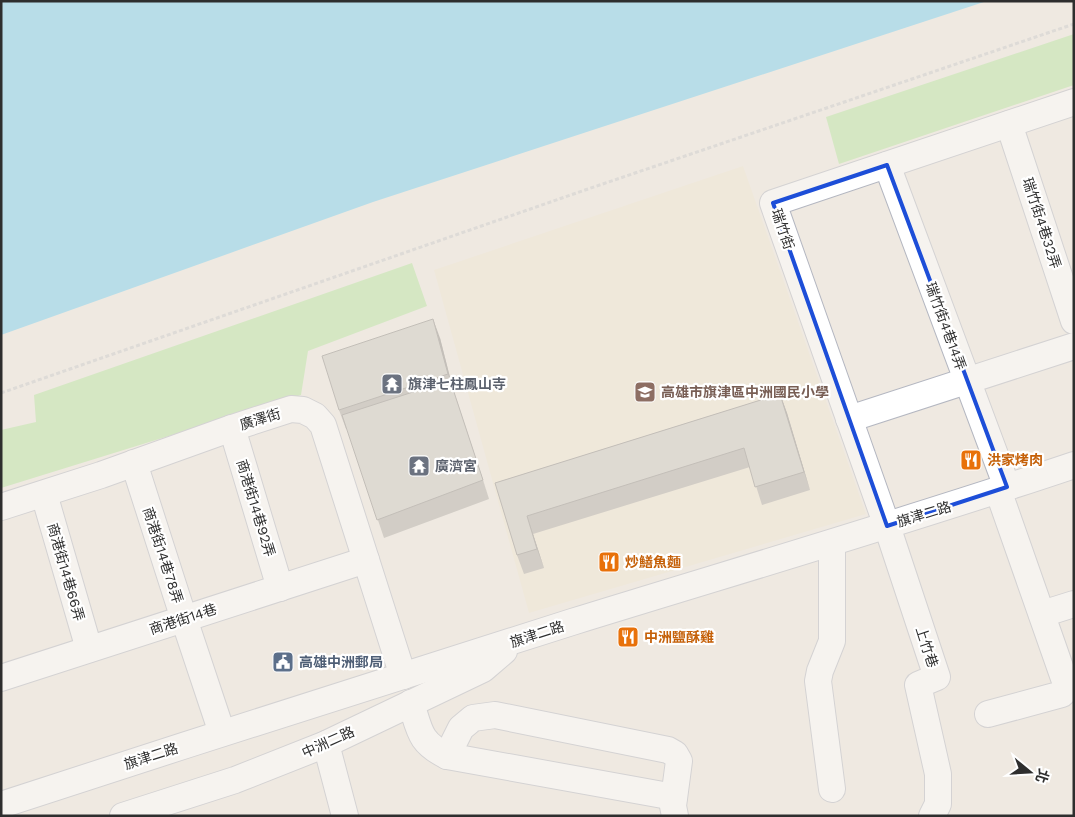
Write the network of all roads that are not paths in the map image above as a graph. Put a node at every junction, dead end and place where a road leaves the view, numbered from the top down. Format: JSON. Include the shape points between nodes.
{"nodes":[{"id":1,"x":1074,"y":102,"type":"edge"},
{"id":2,"x":1009,"y":124,"type":"junction"},
{"id":3,"x":887,"y":165,"type":"junction"},
{"id":4,"x":1074,"y":322,"type":"edge"},
{"id":5,"x":1074,"y":346,"type":"edge"},
{"id":6,"x":966,"y":381,"type":"junction"},
{"id":7,"x":849,"y":419,"type":"junction"},
{"id":8,"x":232,"y":428,"type":"junction"},
{"id":9,"x":134,"y":463,"type":"junction"},
{"id":10,"x":1074,"y":464,"type":"edge"},
{"id":11,"x":1002,"y":489,"type":"junction"},
{"id":12,"x":44,"y":494,"type":"junction"},
{"id":13,"x":1,"y":507,"type":"edge"},
{"id":14,"x":887,"y":526,"type":"junction"},
{"id":15,"x":832,"y":543,"type":"junction"},
{"id":16,"x":366,"y":560,"type":"junction"},
{"id":17,"x":280,"y":588,"type":"junction"},
{"id":18,"x":1074,"y":604,"type":"edge"},
{"id":19,"x":1042,"y":614,"type":"junction"},
{"id":20,"x":184,"y":619,"type":"junction"},
{"id":21,"x":518,"y":640,"type":"junction"},
{"id":22,"x":89,"y":650,"type":"junction"},
{"id":23,"x":403,"y":676,"type":"junction"},
{"id":24,"x":1,"y":678,"type":"edge"},
{"id":25,"x":411,"y":703,"type":"junction"},
{"id":26,"x":988,"y":714,"type":"dead end"},
{"id":27,"x":222,"y":732,"type":"junction"},
{"id":28,"x":326,"y":744,"type":"junction"},
{"id":29,"x":447,"y":756,"type":"junction"},
{"id":30,"x":832,"y":789,"type":"dead end"},
{"id":31,"x":1,"y":805,"type":"edge"},
{"id":32,"x":674,"y":806,"type":"edge"},
{"id":33,"x":125,"y":816,"type":"edge"},
{"id":34,"x":345,"y":816,"type":"edge"},
{"id":35,"x":932,"y":816,"type":"edge"}],
"edges":[{"from":1,"to":2,"type":"street","name":"瑞竹街"},
{"from":2,"to":3,"type":"street","name":"瑞竹街"},
{"from":2,"to":4,"type":"street","name":"瑞竹街4巷32弄"},
{"from":3,"to":6,"type":"street","name":"瑞竹街4巷14弄"},
{"from":3,"to":7,"type":"street","name":"瑞竹街","via":[[774,203]]},
{"from":5,"to":6,"type":"street"},
{"from":6,"to":7,"type":"street"},
{"from":6,"to":11,"type":"street","name":"瑞竹街4巷14弄"},
{"from":7,"to":14,"type":"street","name":"瑞竹街"},
{"from":8,"to":9,"type":"street","name":"廣澤街"},
{"from":8,"to":16,"type":"street","name":"廣澤街","via":[[291,409],[304,410],[315,416],[323,424]]},
{"from":8,"to":17,"type":"street","name":"商港街14巷92弄"},
{"from":9,"to":12,"type":"street","name":"廣澤街"},
{"from":9,"to":20,"type":"street","name":"商港街14巷78弄"},
{"from":10,"to":11,"type":"street","name":"旗津二路"},
{"from":11,"to":14,"type":"street","name":"旗津二路"},
{"from":11,"to":19,"type":"street","name":"瑞竹街4巷14弄"},
{"from":12,"to":13,"type":"street","name":"廣澤街"},
{"from":12,"to":22,"type":"street","name":"商港街14巷66弄"},
{"from":14,"to":15,"type":"street","name":"旗津二路"},
{"from":14,"to":35,"type":"street","name":"上竹巷","via":[[937,677],[918,685],[938,774],[938,804]]},
{"from":15,"to":21,"type":"street","name":"旗津二路"},
{"from":15,"to":30,"type":"street","via":[[832,641],[818,681]]},
{"from":16,"to":17,"type":"street","name":"商港街14巷"},
{"from":16,"to":23,"type":"street","name":"廣澤街"},
{"from":17,"to":20,"type":"street","name":"商港街14巷"},
{"from":18,"to":19,"type":"street"},
{"from":19,"to":26,"type":"street","name":"瑞竹街4巷14弄","via":[[1066,690],[1062,694]]},
{"from":20,"to":22,"type":"street","name":"商港街14巷"},
{"from":20,"to":27,"type":"street","name":"商港街14巷78弄"},
{"from":21,"to":23,"type":"street","name":"旗津二路"},
{"from":21,"to":25,"type":"street","name":"中洲二路","via":[[483,669]]},
{"from":22,"to":24,"type":"street","name":"商港街14巷"},
{"from":23,"to":27,"type":"street","name":"旗津二路"},
{"from":25,"to":28,"type":"street","name":"中洲二路"},
{"from":25,"to":29,"type":"street","via":[[423,739]]},
{"from":27,"to":31,"type":"street","name":"旗津二路"},
{"from":28,"to":33,"type":"street","name":"中洲二路","via":[[235,780]]},
{"from":28,"to":34,"type":"street"},
{"from":29,"to":32,"type":"street"},
{"from":29,"to":32,"type":"street","via":[[461,728],[474,718],[495,715],[668,750],[679,761]]}]}
